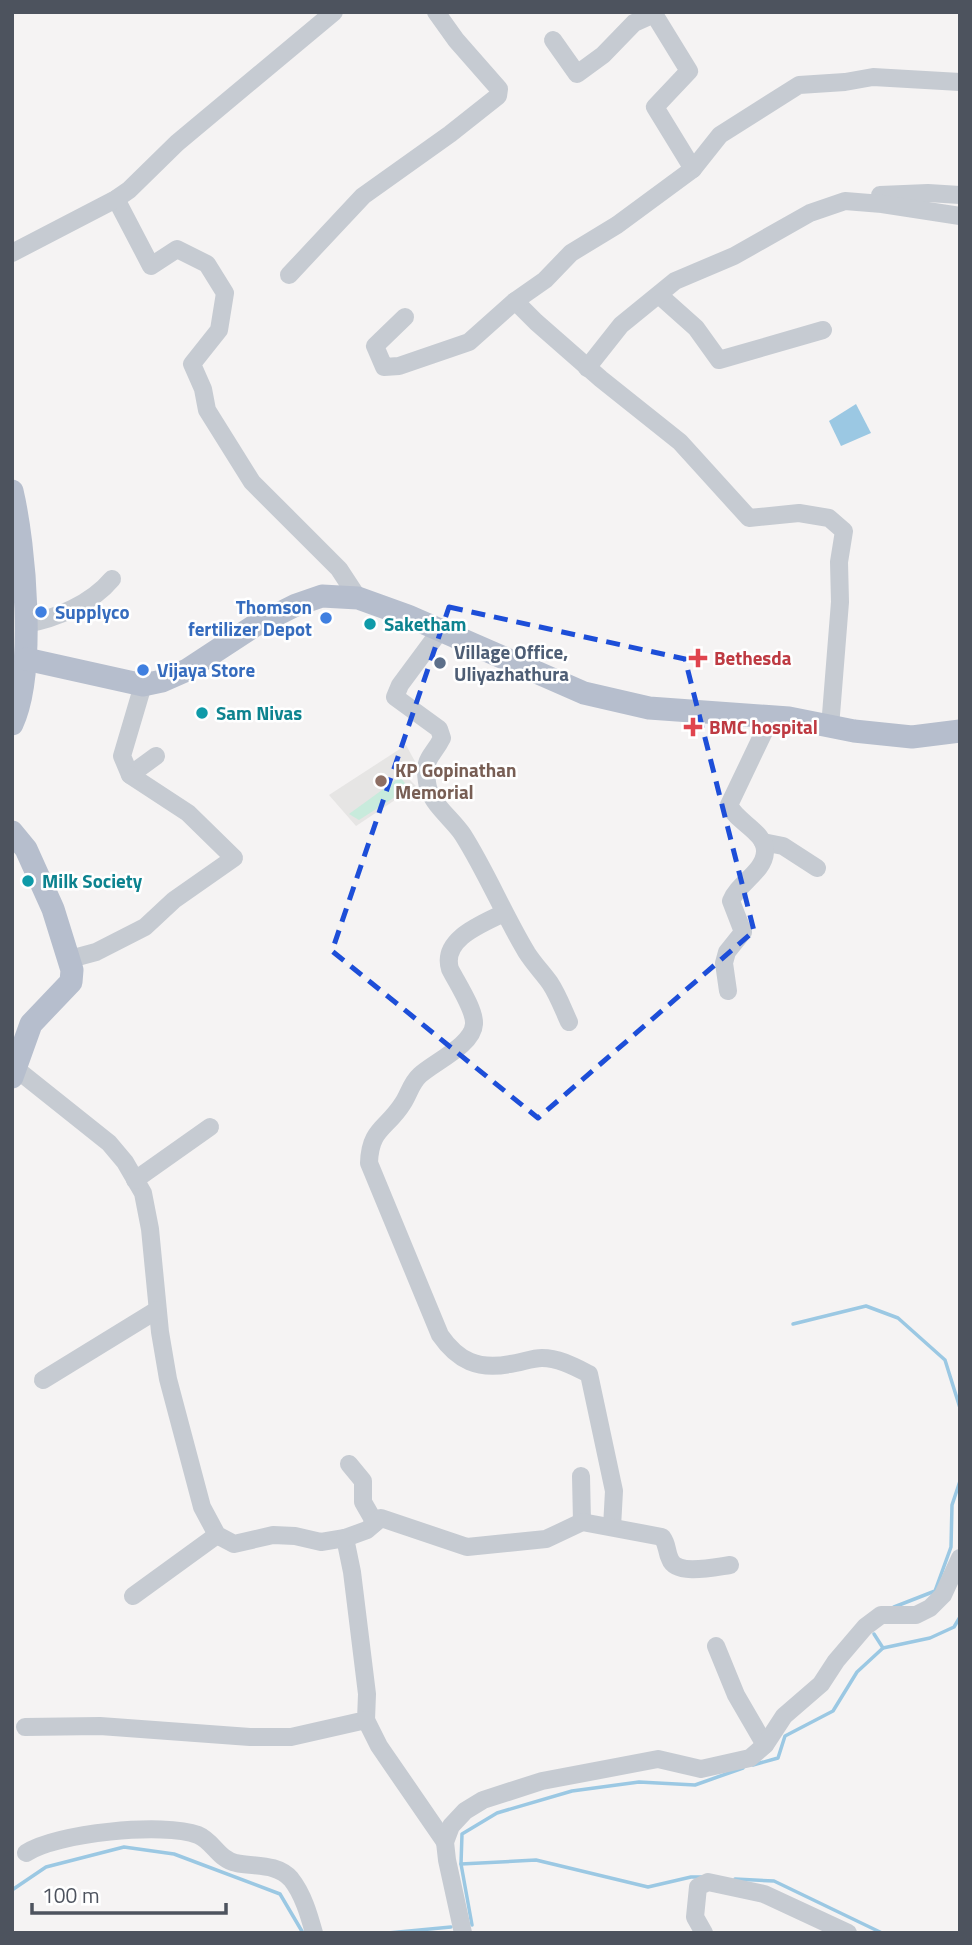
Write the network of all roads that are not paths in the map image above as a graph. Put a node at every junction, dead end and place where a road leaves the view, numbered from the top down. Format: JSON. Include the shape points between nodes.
{"nodes":[{"id":1,"x":334,"y":12,"type":"edge"},
{"id":2,"x":436,"y":12,"type":"edge"},
{"id":3,"x":664,"y":16,"type":"edge"},
{"id":4,"x":553,"y":40,"type":"dead end"},
{"id":5,"x":960,"y":82,"type":"edge"},
{"id":6,"x":693,"y":169,"type":"junction"},
{"id":7,"x":960,"y":195,"type":"edge"},
{"id":8,"x":116,"y":200,"type":"junction"},
{"id":9,"x":845,"y":201,"type":"junction"},
{"id":10,"x":960,"y":216,"type":"edge"},
{"id":11,"x":12,"y":253,"type":"edge"},
{"id":12,"x":289,"y":275,"type":"dead end"},
{"id":13,"x":659,"y":295,"type":"junction"},
{"id":14,"x":515,"y":301,"type":"junction"},
{"id":15,"x":405,"y":317,"type":"dead end"},
{"id":16,"x":823,"y":330,"type":"dead end"},
{"id":17,"x":587,"y":368,"type":"junction"},
{"id":18,"x":12,"y":491,"type":"edge"},
{"id":19,"x":112,"y":579,"type":"dead end"},
{"id":20,"x":358,"y":598,"type":"junction"},
{"id":21,"x":21,"y":616,"type":"edge"},
{"id":22,"x":440,"y":631,"type":"junction"},
{"id":23,"x":26,"y":659,"type":"junction"},
{"id":24,"x":144,"y":685,"type":"junction"},
{"id":25,"x":771,"y":717,"type":"junction"},
{"id":26,"x":12,"y":724,"type":"edge"},
{"id":27,"x":830,"y":727,"type":"junction"},
{"id":28,"x":960,"y":731,"type":"edge"},
{"id":29,"x":156,"y":756,"type":"dead end"},
{"id":30,"x":130,"y":775,"type":"junction"},
{"id":31,"x":12,"y":832,"type":"edge"},
{"id":32,"x":763,"y":842,"type":"junction"},
{"id":33,"x":817,"y":868,"type":"dead end"},
{"id":34,"x":504,"y":913,"type":"junction"},
{"id":35,"x":70,"y":959,"type":"junction"},
{"id":36,"x":728,"y":991,"type":"dead end"},
{"id":37,"x":569,"y":1022,"type":"dead end"},
{"id":38,"x":21,"y":1026,"type":"edge"},
{"id":39,"x":15,"y":1065,"type":"edge"},
{"id":40,"x":210,"y":1127,"type":"dead end"},
{"id":41,"x":135,"y":1180,"type":"junction"},
{"id":42,"x":157,"y":1310,"type":"junction"},
{"id":43,"x":43,"y":1380,"type":"dead end"},
{"id":44,"x":349,"y":1464,"type":"dead end"},
{"id":45,"x":581,"y":1476,"type":"dead end"},
{"id":46,"x":582,"y":1522,"type":"junction"},
{"id":47,"x":375,"y":1523,"type":"junction"},
{"id":48,"x":612,"y":1527,"type":"junction"},
{"id":49,"x":217,"y":1535,"type":"junction"},
{"id":50,"x":345,"y":1538,"type":"junction"},
{"id":51,"x":960,"y":1558,"type":"edge"},
{"id":52,"x":730,"y":1565,"type":"dead end"},
{"id":53,"x":133,"y":1596,"type":"dead end"},
{"id":54,"x":716,"y":1646,"type":"dead end"},
{"id":55,"x":366,"y":1720,"type":"junction"},
{"id":56,"x":25,"y":1727,"type":"dead end"},
{"id":57,"x":765,"y":1745,"type":"junction"},
{"id":58,"x":445,"y":1842,"type":"junction"},
{"id":59,"x":26,"y":1853,"type":"dead end"},
{"id":60,"x":314,"y":1933,"type":"edge"},
{"id":61,"x":463,"y":1933,"type":"edge"},
{"id":62,"x":704,"y":1933,"type":"edge"},
{"id":63,"x":848,"y":1933,"type":"edge"}],
"edges":[{"from":1,"to":8,"type":"street"},
{"from":2,"to":12,"type":"street","via":[[499,89],[498,96],[363,196]]},
{"from":3,"to":4,"type":"street","via":[[654,14],[634,23],[577,74]]},
{"from":3,"to":6,"type":"street","via":[[690,71],[655,107]]},
{"from":5,"to":6,"type":"street","via":[[873,77],[799,85],[720,135]]},
{"from":6,"to":14,"type":"street","via":[[571,253],[545,280]]},
{"from":7,"to":9,"type":"street","via":[[882,195]]},
{"from":8,"to":11,"type":"street"},
{"from":8,"to":20,"type":"street","via":[[151,266],[177,249],[207,264],[225,293],[219,330],[192,364],[207,410],[252,482],[339,569]]},
{"from":9,"to":10,"type":"street"},
{"from":9,"to":13,"type":"street","via":[[810,213],[734,256],[675,281]]},
{"from":13,"to":16,"type":"street","via":[[696,328],[719,360]]},
{"from":13,"to":17,"type":"street","via":[[621,325]]},
{"from":14,"to":15,"type":"street","via":[[469,342],[384,367],[375,346]]},
{"from":14,"to":17,"type":"street"},
{"from":17,"to":27,"type":"street","via":[[680,442],[749,519],[799,513],[829,518],[844,531]]},
{"from":18,"to":21,"type":"main road","via":[[24,575]]},
{"from":19,"to":21,"type":"street","via":[[102,591],[56,617]]},
{"from":20,"to":22,"type":"main road"},
{"from":20,"to":24,"type":"main road","via":[[322,596],[296,605],[187,670]]},
{"from":21,"to":23,"type":"main road"},
{"from":22,"to":25,"type":"main road","via":[[584,693],[649,708]]},
{"from":22,"to":34,"type":"street","via":[[395,697],[439,729],[442,738],[429,755],[426,783],[475,855]]},
{"from":23,"to":24,"type":"main road"},
{"from":23,"to":26,"type":"main road"},
{"from":24,"to":30,"type":"street","via":[[121,756]]},
{"from":25,"to":27,"type":"main road"},
{"from":25,"to":32,"type":"street","via":[[729,805]]},
{"from":27,"to":28,"type":"main road","via":[[912,737]]},
{"from":29,"to":30,"type":"street"},
{"from":30,"to":35,"type":"street","via":[[199,823],[234,858],[174,900],[145,927]]},
{"from":31,"to":35,"type":"main road","via":[[26,849]]},
{"from":32,"to":33,"type":"street","via":[[783,846]]},
{"from":32,"to":36,"type":"street","via":[[764,857],[731,901],[743,932],[724,963]]},
{"from":34,"to":37,"type":"street"},
{"from":34,"to":48,"type":"street","via":[[468,933],[449,952],[450,970],[475,1021],[473,1031],[419,1076],[404,1103],[375,1135],[369,1163],[451,1352],[471,1364],[506,1365],[542,1358],[568,1363],[589,1374],[614,1491]]},
{"from":35,"to":38,"type":"main road","via":[[71,982],[31,1024]]},
{"from":38,"to":39,"type":"main road"},
{"from":39,"to":41,"type":"street","via":[[109,1143]]},
{"from":40,"to":41,"type":"street"},
{"from":41,"to":42,"type":"street","via":[[143,1193],[150,1229]]},
{"from":42,"to":43,"type":"street"},
{"from":42,"to":49,"type":"street","via":[[168,1379],[192,1471],[202,1507]]},
{"from":44,"to":47,"type":"street","via":[[363,1481],[363,1502]]},
{"from":45,"to":46,"type":"street"},
{"from":46,"to":47,"type":"street","via":[[545,1539],[467,1547],[382,1518]]},
{"from":46,"to":48,"type":"street"},
{"from":47,"to":50,"type":"street"},
{"from":48,"to":52,"type":"street","via":[[663,1537],[671,1563],[677,1567]]},
{"from":49,"to":50,"type":"street","via":[[234,1544],[273,1535],[321,1542]]},
{"from":49,"to":53,"type":"street"},
{"from":50,"to":55,"type":"street","via":[[365,1680]]},
{"from":51,"to":57,"type":"street","via":[[943,1595],[930,1608],[916,1615],[881,1615],[865,1627],[821,1684],[784,1716]]},
{"from":54,"to":57,"type":"street","via":[[736,1695]]},
{"from":55,"to":56,"type":"street","via":[[291,1737],[100,1726]]},
{"from":55,"to":58,"type":"street"},
{"from":57,"to":58,"type":"street","via":[[750,1758],[701,1769],[659,1759],[542,1781],[474,1805],[451,1826]]},
{"from":58,"to":61,"type":"street"},
{"from":59,"to":60,"type":"street","via":[[68,1838],[111,1832],[151,1829],[198,1835],[224,1859],[261,1865],[290,1878]]},
{"from":62,"to":63,"type":"street","via":[[695,1917],[698,1887],[708,1882],[764,1894]]}]}
